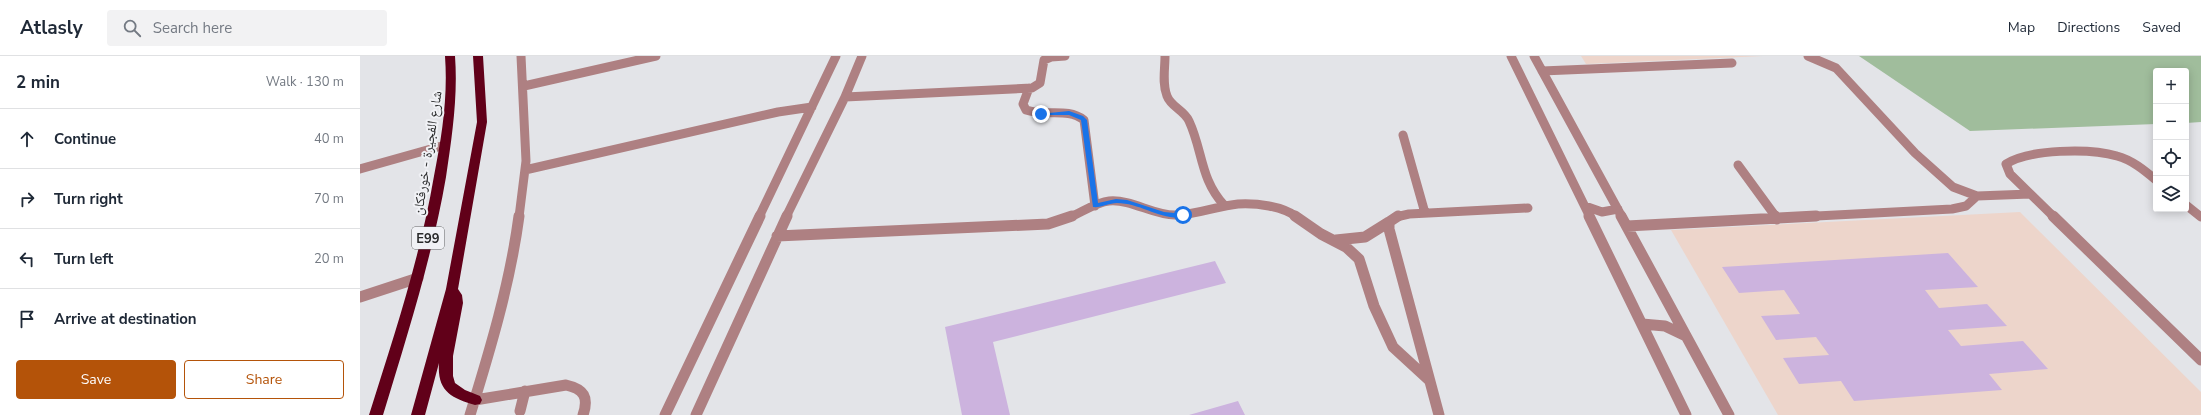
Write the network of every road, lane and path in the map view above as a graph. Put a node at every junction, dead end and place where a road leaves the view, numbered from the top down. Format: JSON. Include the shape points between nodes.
{"nodes":[{"id":1,"x":450,"y":56,"type":"edge"},
{"id":2,"x":478,"y":56,"type":"edge"},
{"id":3,"x":521,"y":56,"type":"edge"},
{"id":4,"x":656,"y":56,"type":"edge"},
{"id":5,"x":836,"y":56,"type":"edge"},
{"id":6,"x":862,"y":56,"type":"edge"},
{"id":7,"x":1065,"y":56,"type":"edge"},
{"id":8,"x":1165,"y":56,"type":"edge"},
{"id":9,"x":1511,"y":56,"type":"edge"},
{"id":10,"x":1534,"y":56,"type":"edge"},
{"id":11,"x":1808,"y":56,"type":"edge"},
{"id":12,"x":1732,"y":63,"type":"dead end"},
{"id":13,"x":1542,"y":72,"type":"junction"},
{"id":14,"x":524,"y":86,"type":"junction"},
{"id":15,"x":1029,"y":88,"type":"junction"},
{"id":16,"x":845,"y":97,"type":"junction"},
{"id":17,"x":812,"y":107,"type":"junction"},
{"id":18,"x":1403,"y":135,"type":"dead end"},
{"id":19,"x":445,"y":145,"type":"junction"},
{"id":20,"x":1738,"y":165,"type":"dead end"},
{"id":21,"x":360,"y":169,"type":"edge"},
{"id":22,"x":525,"y":170,"type":"junction"},
{"id":23,"x":2153,"y":178,"type":"edge"},
{"id":24,"x":2030,"y":194,"type":"junction"},
{"id":25,"x":1977,"y":196,"type":"junction"},
{"id":26,"x":1095,"y":206,"type":"junction"},
{"id":27,"x":1224,"y":206,"type":"junction"},
{"id":28,"x":1585,"y":206,"type":"junction"},
{"id":29,"x":2189,"y":207,"type":"edge"},
{"id":30,"x":1528,"y":208,"type":"dead end"},
{"id":31,"x":1618,"y":210,"type":"junction"},
{"id":32,"x":1425,"y":212,"type":"junction"},
{"id":33,"x":2201,"y":217,"type":"edge"},
{"id":34,"x":1777,"y":219,"type":"junction"},
{"id":35,"x":1389,"y":222,"type":"junction"},
{"id":36,"x":1627,"y":226,"type":"junction"},
{"id":37,"x":777,"y":236,"type":"junction"},
{"id":38,"x":1330,"y":239,"type":"junction"},
{"id":39,"x":418,"y":278,"type":"junction"},
{"id":40,"x":452,"y":289,"type":"junction"},
{"id":41,"x":360,"y":297,"type":"edge"},
{"id":42,"x":1642,"y":324,"type":"junction"},
{"id":43,"x":1686,"y":336,"type":"junction"},
{"id":44,"x":2201,"y":360,"type":"edge"},
{"id":45,"x":1430,"y":381,"type":"junction"},
{"id":46,"x":525,"y":391,"type":"junction"},
{"id":47,"x":475,"y":400,"type":"junction"},
{"id":48,"x":520,"y":411,"type":"dead end"},
{"id":49,"x":376,"y":415,"type":"edge"},
{"id":50,"x":418,"y":415,"type":"edge"},
{"id":51,"x":470,"y":415,"type":"edge"},
{"id":52,"x":583,"y":415,"type":"edge"},
{"id":53,"x":665,"y":415,"type":"edge"},
{"id":54,"x":696,"y":415,"type":"edge"},
{"id":55,"x":1439,"y":415,"type":"edge"},
{"id":56,"x":1686,"y":415,"type":"edge"},
{"id":57,"x":1729,"y":415,"type":"edge"}],
"edges":[{"from":1,"to":19,"type":"highway","name":"شارع الفجيرة - خورفكان","number":"E99","via":[[452,86]]},
{"from":2,"to":40,"type":"highway","number":"E99","via":[[482,122]]},
{"from":3,"to":14,"type":"street"},
{"from":4,"to":14,"type":"street"},
{"from":5,"to":17,"type":"street"},
{"from":6,"to":16,"type":"street"},
{"from":7,"to":15,"type":"street","via":[[1044,60],[1040,83]]},
{"from":8,"to":27,"type":"street","via":[[1165,90],[1168,98],[1189,120],[1204,175]]},
{"from":9,"to":28,"type":"street"},
{"from":10,"to":13,"type":"street"},
{"from":11,"to":25,"type":"street","via":[[1836,68],[1938,175],[1953,187]]},
{"from":12,"to":13,"type":"street"},
{"from":13,"to":31,"type":"street"},
{"from":14,"to":22,"type":"street"},
{"from":15,"to":16,"type":"street"},
{"from":15,"to":26,"type":"street","via":[[1023,104],[1026,110],[1036,113],[1069,113],[1084,120]]},
{"from":16,"to":37,"type":"street"},
{"from":17,"to":22,"type":"street"},
{"from":17,"to":53,"type":"street"},
{"from":18,"to":32,"type":"street"},
{"from":19,"to":21,"type":"street"},
{"from":19,"to":39,"type":"highway","name":"شارع الفجيرة - خورفكان","number":"E99","via":[[432,222]]},
{"from":20,"to":34,"type":"street"},
{"from":22,"to":47,"type":"street","via":[[514,251]]},
{"from":23,"to":24,"type":"street","via":[[2136,164],[2106,153],[2015,157],[2006,164],[2006,169]]},
{"from":24,"to":25,"type":"street"},
{"from":24,"to":44,"type":"street"},
{"from":25,"to":34,"type":"street","via":[[1966,206],[1952,209]]},
{"from":26,"to":27,"type":"street","via":[[1116,201],[1127,202],[1163,214],[1183,215]]},
{"from":26,"to":37,"type":"street","via":[[1063,220],[1031,225]]},
{"from":27,"to":38,"type":"street","via":[[1251,204],[1283,210]]},
{"from":28,"to":31,"type":"street","via":[[1602,212]]},
{"from":28,"to":42,"type":"street"},
{"from":29,"to":33,"type":"street"},
{"from":30,"to":32,"type":"street"},
{"from":31,"to":36,"type":"street"},
{"from":32,"to":35,"type":"street","via":[[1398,216]]},
{"from":34,"to":36,"type":"street"},
{"from":35,"to":38,"type":"street","via":[[1368,236],[1354,240]]},
{"from":35,"to":45,"type":"street"},
{"from":36,"to":43,"type":"street"},
{"from":37,"to":54,"type":"street"},
{"from":38,"to":45,"type":"street","via":[[1346,247],[1358,259],[1376,312],[1393,347],[1417,372]]},
{"from":39,"to":41,"type":"street"},
{"from":39,"to":49,"type":"highway","name":"شارع الفجيرة - خورفكان","number":"E99"},
{"from":40,"to":47,"type":"highway","via":[[457,303],[446,362],[448,385],[458,393]]},
{"from":40,"to":50,"type":"highway","number":"E99"},
{"from":42,"to":43,"type":"street","via":[[1665,326]]},
{"from":42,"to":56,"type":"street"},
{"from":43,"to":57,"type":"street"},
{"from":45,"to":55,"type":"street"},
{"from":46,"to":47,"type":"street"},
{"from":46,"to":48,"type":"street"},
{"from":46,"to":52,"type":"street","via":[[576,386],[584,392],[587,399]]},
{"from":47,"to":51,"type":"street"}]}
